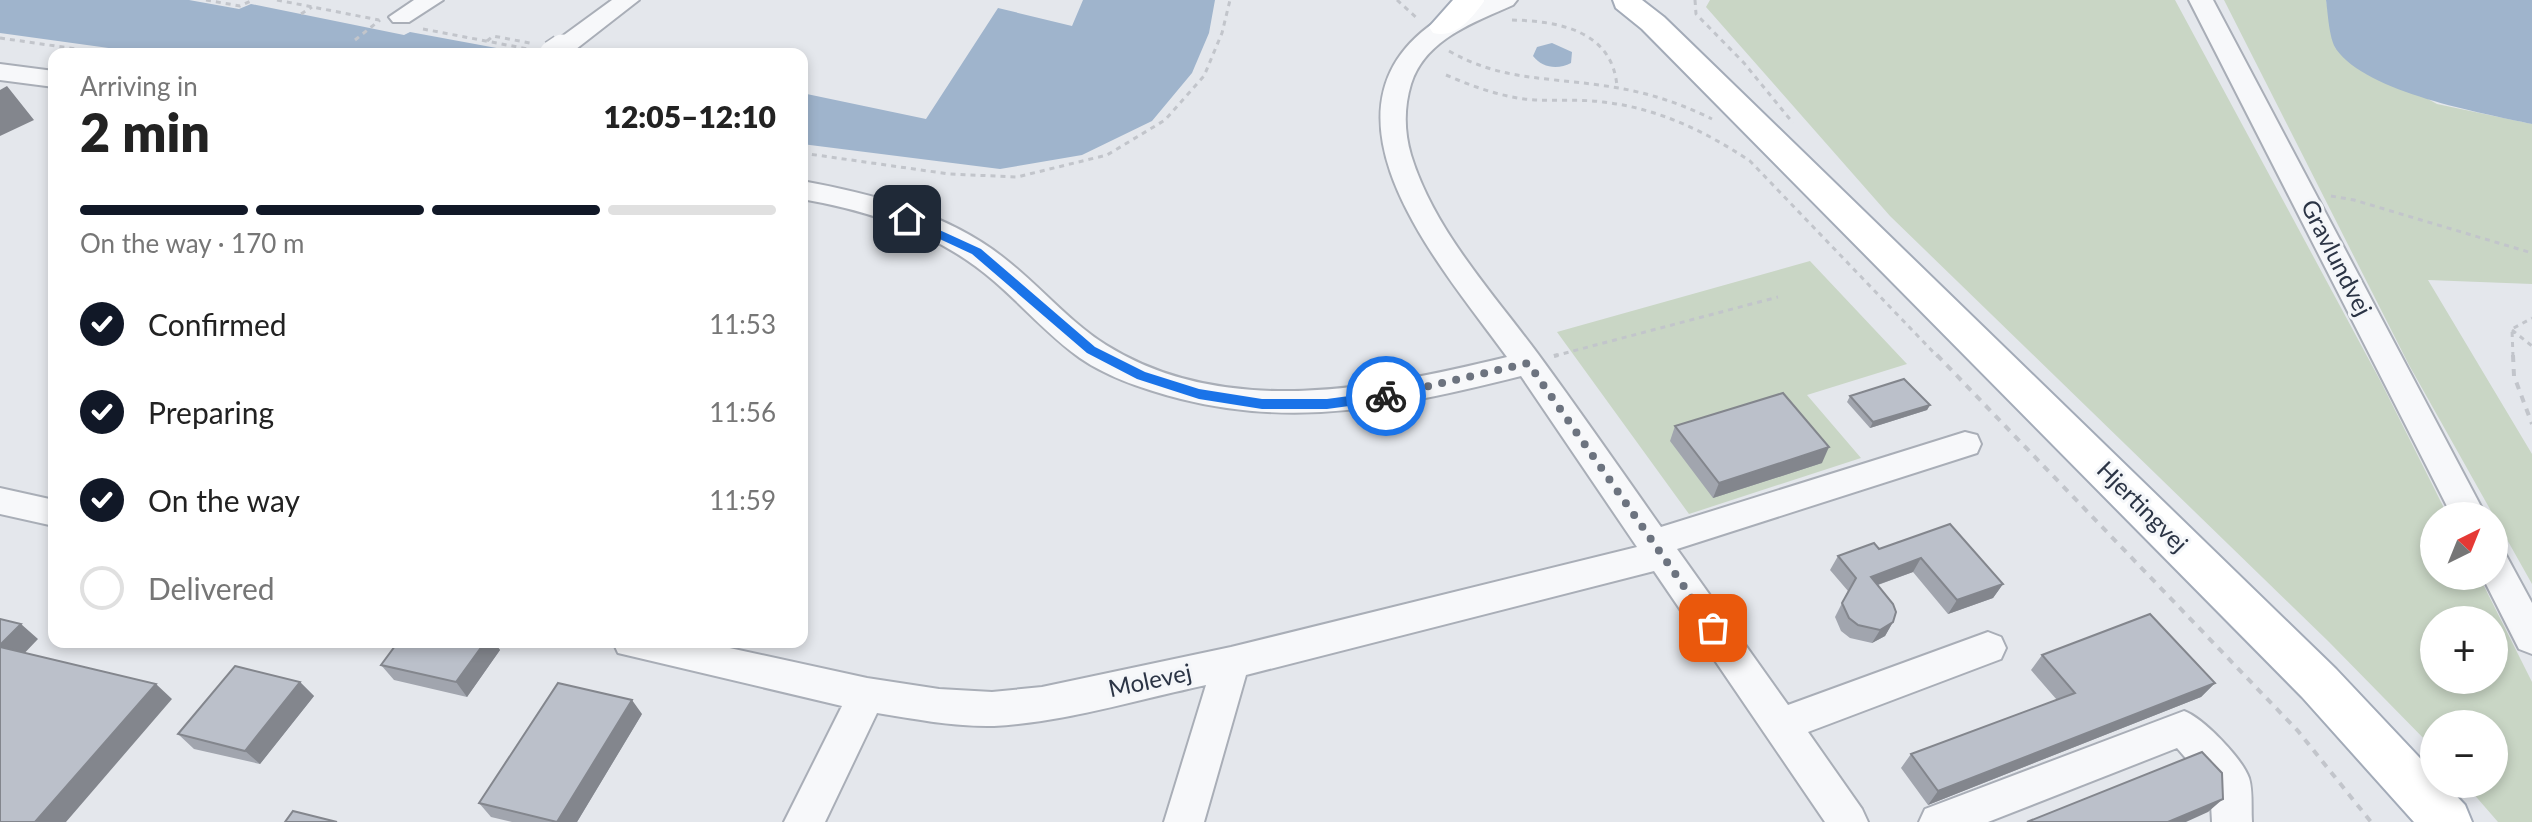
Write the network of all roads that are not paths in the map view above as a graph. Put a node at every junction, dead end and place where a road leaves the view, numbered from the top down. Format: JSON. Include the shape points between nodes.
{"nodes":[{"id":1,"x":431,"y":0,"type":"edge"},
{"id":2,"x":627,"y":0,"type":"edge"},
{"id":3,"x":1470,"y":0,"type":"edge"},
{"id":4,"x":1669,"y":0,"type":"edge"},
{"id":5,"x":2201,"y":0,"type":"edge"},
{"id":6,"x":1630,"y":1,"type":"edge"},
{"id":7,"x":1505,"y":5,"type":"edge"},
{"id":8,"x":390,"y":19,"type":"road end"},
{"id":9,"x":1441,"y":39,"type":"junction"},
{"id":10,"x":562,"y":48,"type":"edge"},
{"id":11,"x":0,"y":72,"type":"edge"},
{"id":12,"x":48,"y":78,"type":"edge"},
{"id":13,"x":808,"y":191,"type":"edge"},
{"id":14,"x":1831,"y":198,"type":"junction"},
{"id":15,"x":1528,"y":363,"type":"junction"},
{"id":16,"x":1965,"y":444,"type":"dead end"},
{"id":17,"x":0,"y":501,"type":"edge"},
{"id":18,"x":2462,"y":502,"type":"edge"},
{"id":19,"x":48,"y":512,"type":"edge"},
{"id":20,"x":1658,"y":549,"type":"junction"},
{"id":21,"x":2507,"y":590,"type":"edge"},
{"id":22,"x":2532,"y":638,"type":"edge"},
{"id":23,"x":658,"y":648,"type":"edge"},
{"id":24,"x":1988,"y":648,"type":"dead end"},
{"id":25,"x":1231,"y":663,"type":"junction"},
{"id":26,"x":867,"y":695,"type":"junction"},
{"id":27,"x":1780,"y":725,"type":"junction"},
{"id":28,"x":804,"y":822,"type":"edge"},
{"id":29,"x":1184,"y":822,"type":"edge"},
{"id":30,"x":1848,"y":822,"type":"edge"},
{"id":31,"x":1939,"y":822,"type":"edge"},
{"id":32,"x":2232,"y":822,"type":"edge"},
{"id":33,"x":2447,"y":822,"type":"edge"}],
"edges":[{"from":1,"to":8,"type":"street"},
{"from":2,"to":10,"type":"street"},
{"from":3,"to":9,"type":"main road"},
{"from":4,"to":14,"type":"main road","name":"Hjertingvej","via":[[1743,81]]},
{"from":5,"to":18,"type":"street","name":"Gravlundvej"},
{"from":6,"to":14,"type":"main road","name":"Hjertingvej"},
{"from":7,"to":9,"type":"street"},
{"from":9,"to":15,"type":"street","via":[[1413,57],[1399,81],[1391,115],[1397,153],[1445,250]]},
{"from":11,"to":12,"type":"street"},
{"from":13,"to":15,"type":"street","via":[[881,209],[977,252],[1091,350],[1141,376],[1199,394],[1262,404],[1327,404],[1397,394]]},
{"from":14,"to":33,"type":"main road","name":"Hjertingvej","via":[[2319,683]]},
{"from":15,"to":20,"type":"street"},
{"from":16,"to":20,"type":"street","name":"Molevej"},
{"from":17,"to":19,"type":"street"},
{"from":20,"to":25,"type":"street","name":"Molevej"},
{"from":20,"to":27,"type":"street"},
{"from":21,"to":22,"type":"street"},
{"from":23,"to":26,"type":"street","name":"Molevej"},
{"from":24,"to":27,"type":"street"},
{"from":25,"to":26,"type":"street","name":"Molevej","via":[[1042,704],[992,709]]},
{"from":25,"to":29,"type":"street"},
{"from":26,"to":28,"type":"street"},
{"from":27,"to":30,"type":"street"},
{"from":31,"to":32,"type":"street","via":[[2184,728],[2230,780]]}]}
